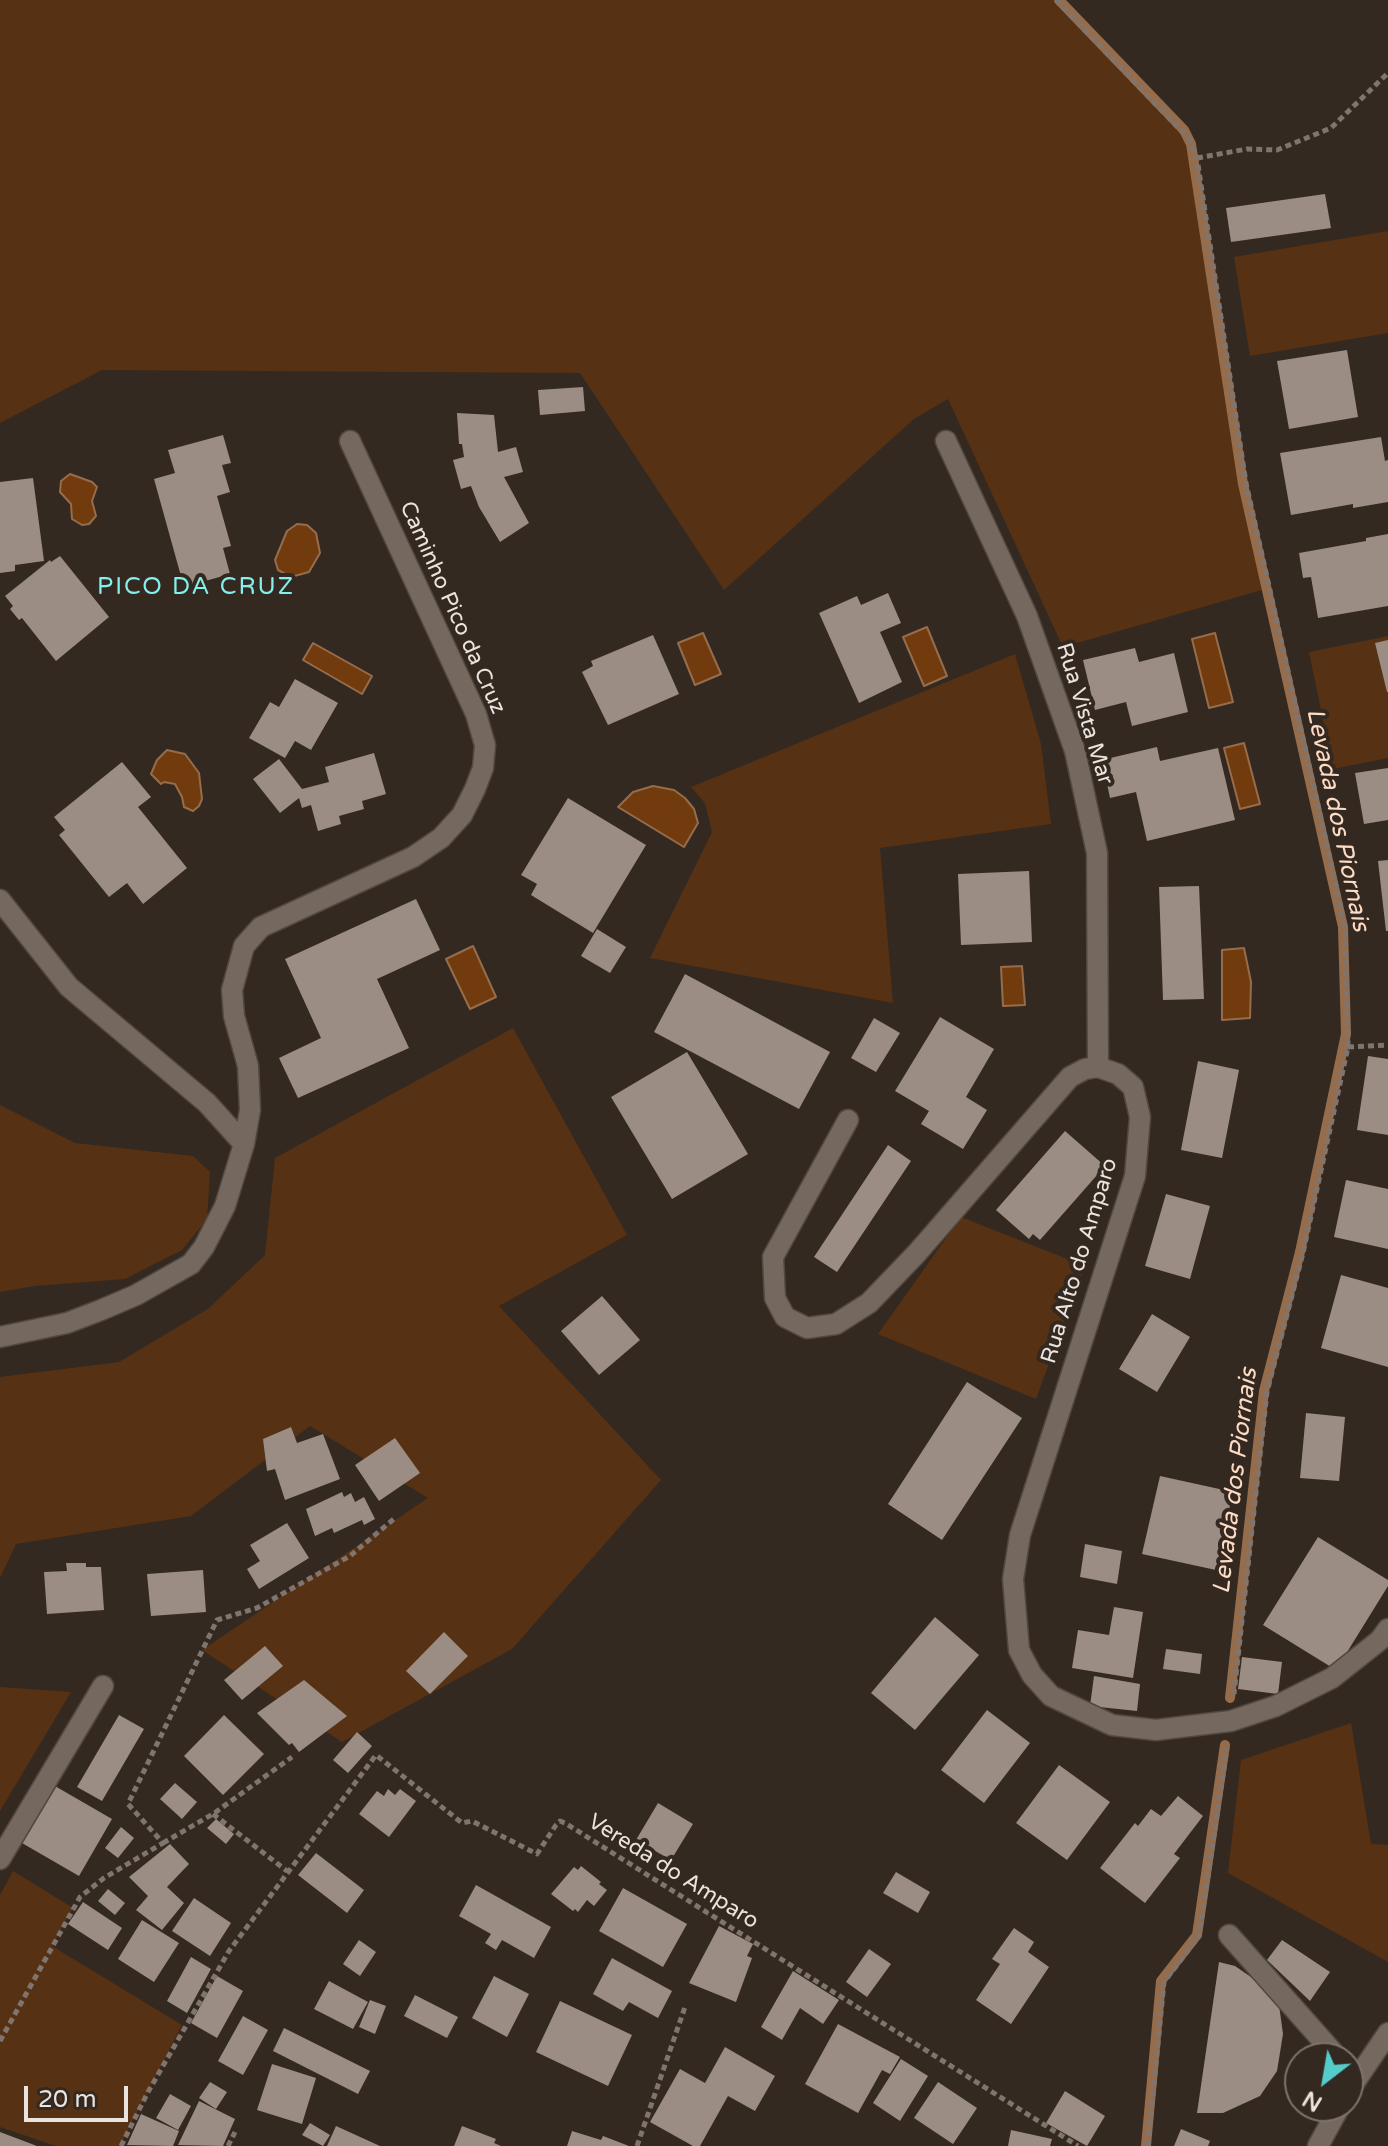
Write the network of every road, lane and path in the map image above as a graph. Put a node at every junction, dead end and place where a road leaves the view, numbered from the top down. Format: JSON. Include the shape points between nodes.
{"nodes":[{"id":1,"x":1056,"y":0,"type":"edge"},
{"id":2,"x":1388,"y":73,"type":"edge"},
{"id":3,"x":1197,"y":158,"type":"junction"},
{"id":4,"x":350,"y":441,"type":"dead end"},
{"id":5,"x":946,"y":441,"type":"dead end"},
{"id":6,"x":0,"y":900,"type":"edge"},
{"id":7,"x":1388,"y":1045,"type":"edge"},
{"id":8,"x":1348,"y":1047,"type":"junction"},
{"id":9,"x":1098,"y":1067,"type":"junction"},
{"id":10,"x":848,"y":1120,"type":"dead end"},
{"id":11,"x":244,"y":1144,"type":"junction"},
{"id":12,"x":0,"y":1337,"type":"edge"},
{"id":13,"x":395,"y":1518,"type":"dead end"},
{"id":14,"x":1388,"y":1629,"type":"edge"},
{"id":15,"x":103,"y":1686,"type":"dead end"},
{"id":16,"x":1231,"y":1721,"type":"junction"},
{"id":17,"x":292,"y":1757,"type":"dead end"},
{"id":18,"x":213,"y":1814,"type":"junction"},
{"id":19,"x":163,"y":1843,"type":"junction"},
{"id":20,"x":0,"y":1859,"type":"edge"},
{"id":21,"x":287,"y":1871,"type":"junction"},
{"id":22,"x":1229,"y":1935,"type":"dead end"},
{"id":23,"x":685,"y":2007,"type":"dead end"},
{"id":24,"x":1388,"y":2033,"type":"edge"},
{"id":25,"x":0,"y":2041,"type":"edge"},
{"id":26,"x":1324,"y":2042,"type":"edge"},
{"id":27,"x":1364,"y":2063,"type":"edge"},
{"id":28,"x":1331,"y":2122,"type":"edge"},
{"id":29,"x":235,"y":2132,"type":"dead end"},
{"id":30,"x":121,"y":2146,"type":"edge"},
{"id":31,"x":228,"y":2146,"type":"edge"},
{"id":32,"x":637,"y":2146,"type":"edge"},
{"id":33,"x":1078,"y":2146,"type":"edge"},
{"id":34,"x":1148,"y":2146,"type":"edge"},
{"id":35,"x":1318,"y":2146,"type":"edge"}],
"edges":[{"from":1,"to":3,"type":"path","via":[[1189,139]]},
{"from":2,"to":3,"type":"path","via":[[1331,128],[1277,150]]},
{"from":3,"to":8,"type":"path","via":[[1246,483],[1345,926]]},
{"from":4,"to":11,"type":"street","name":"Caminho Pico da Cruz","via":[[476,714],[485,745],[483,768],[462,815],[441,838],[413,857],[261,927],[244,946],[232,990],[248,1066],[250,1110]]},
{"from":5,"to":9,"type":"street","name":"Rua Vista Mar","via":[[1027,616],[1075,751],[1097,853]]},
{"from":6,"to":11,"type":"street","via":[[69,987],[207,1103]]},
{"from":7,"to":8,"type":"path"},
{"from":8,"to":16,"type":"path","via":[[1267,1392]]},
{"from":9,"to":10,"type":"street","via":[[1070,1077],[869,1303],[836,1324],[807,1328],[785,1317],[775,1298],[773,1257]]},
{"from":9,"to":16,"type":"street","name":"Rua Alto do Amparo","via":[[1133,1087],[1140,1117],[1135,1176],[1020,1535],[1013,1579],[1019,1650],[1051,1696],[1112,1725],[1156,1730]]},
{"from":11,"to":12,"type":"street","name":"Caminho Pico da Cruz","via":[[225,1206],[191,1264],[136,1295],[67,1323]]},
{"from":13,"to":19,"type":"path","via":[[350,1556],[257,1608],[217,1620],[128,1804]]},
{"from":14,"to":16,"type":"street","name":"Rua Alto do Amparo","via":[[1332,1678]]},
{"from":15,"to":20,"type":"street"},
{"from":16,"to":34,"type":"path","via":[[1199,1936],[1164,1982]]},
{"from":17,"to":18,"type":"path"},
{"from":18,"to":19,"type":"path"},
{"from":18,"to":21,"type":"path"},
{"from":19,"to":25,"type":"path","via":[[80,1897]]},
{"from":21,"to":30,"type":"path","name":"Vereda do Amparo","via":[[229,1951]]},
{"from":21,"to":33,"type":"path","name":"Vereda do Amparo","via":[[376,1755],[462,1823],[472,1821],[537,1854],[556,1825],[565,1823]]},
{"from":22,"to":26,"type":"street"},
{"from":23,"to":32,"type":"path"},
{"from":24,"to":27,"type":"street"},
{"from":28,"to":35,"type":"street"},
{"from":29,"to":31,"type":"path"}]}
